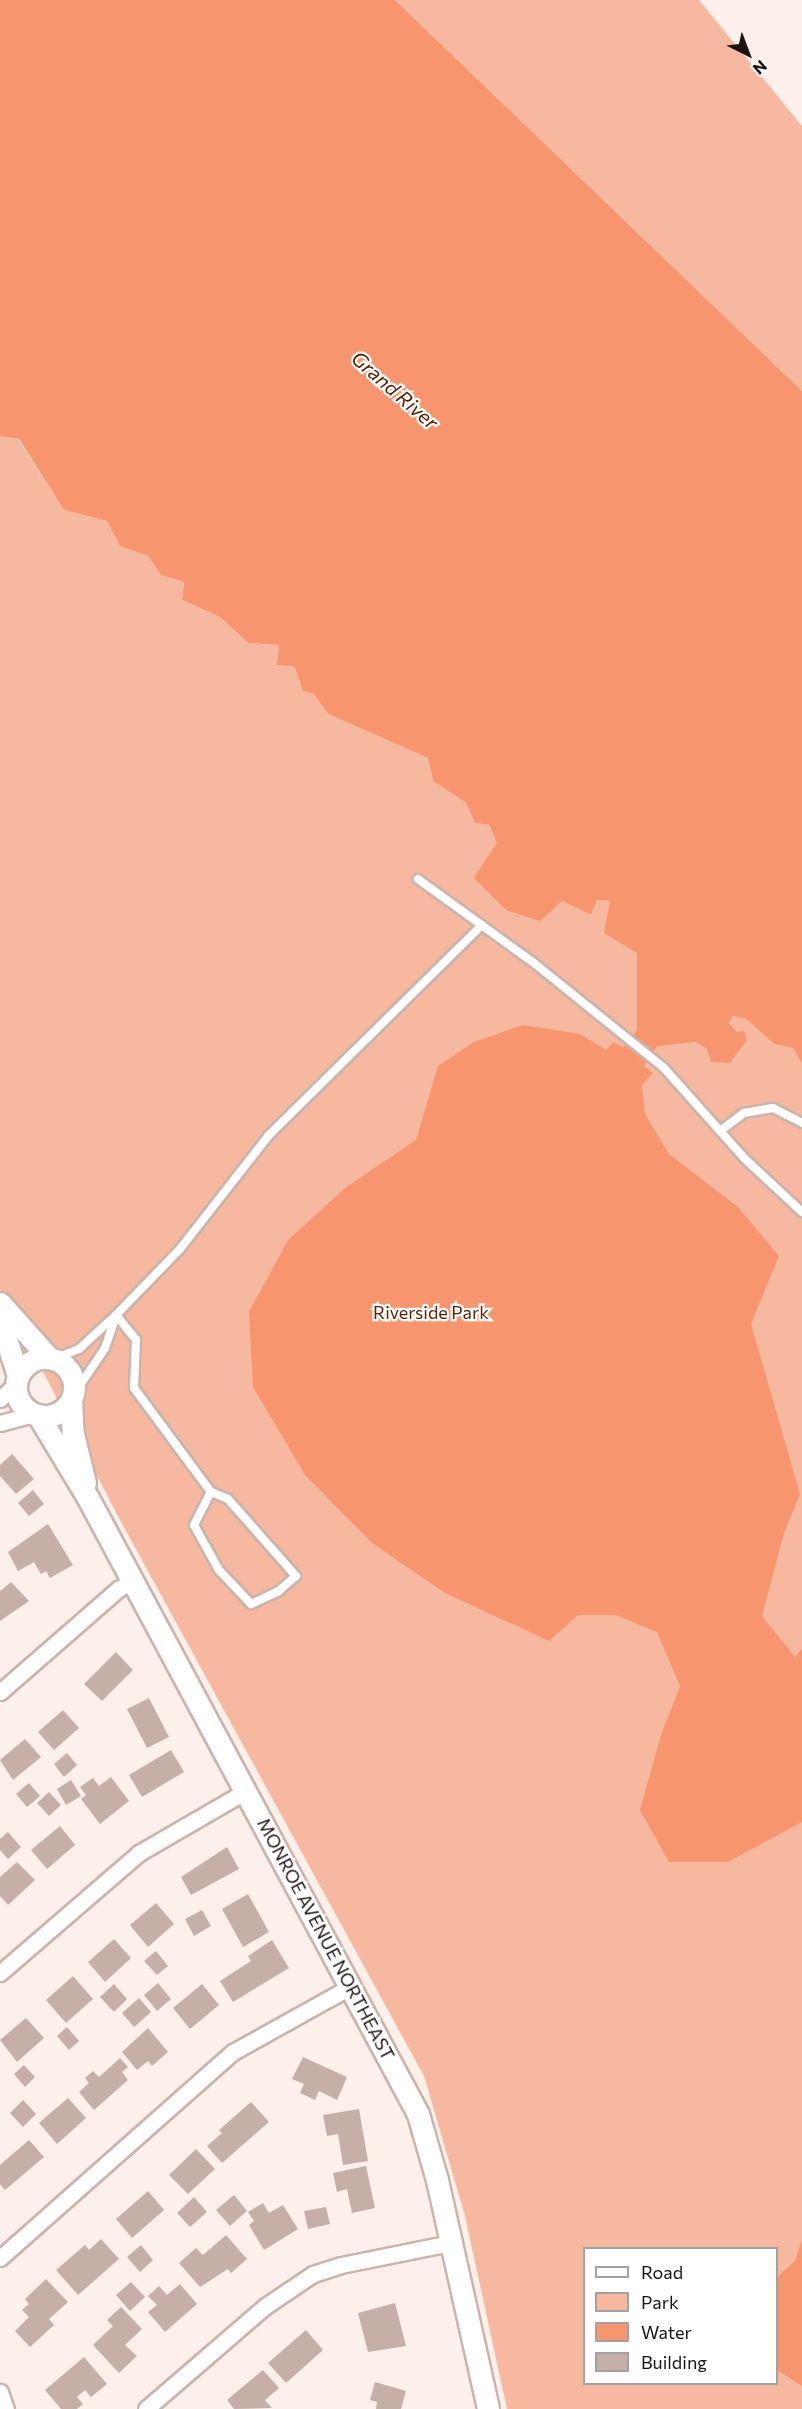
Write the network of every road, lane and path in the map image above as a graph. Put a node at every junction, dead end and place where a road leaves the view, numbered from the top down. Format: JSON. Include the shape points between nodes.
{"nodes":[{"id":1,"x":418,"y":879,"type":"dead end"},
{"id":2,"x":482,"y":925,"type":"junction"},
{"id":3,"x":802,"y":1123,"type":"edge"},
{"id":4,"x":720,"y":1131,"type":"junction"},
{"id":5,"x":802,"y":1212,"type":"edge"},
{"id":6,"x":0,"y":1303,"type":"edge"},
{"id":7,"x":116,"y":1315,"type":"junction"},
{"id":8,"x":0,"y":1320,"type":"edge"},
{"id":9,"x":51,"y":1358,"type":"junction"},
{"id":10,"x":17,"y":1380,"type":"junction"},
{"id":11,"x":72,"y":1397,"type":"junction"},
{"id":12,"x":0,"y":1399,"type":"edge"},
{"id":13,"x":36,"y":1415,"type":"junction"},
{"id":14,"x":0,"y":1423,"type":"edge"},
{"id":15,"x":211,"y":1492,"type":"junction"},
{"id":16,"x":88,"y":1498,"type":"junction"},
{"id":17,"x":133,"y":1581,"type":"junction"},
{"id":18,"x":0,"y":1692,"type":"edge"},
{"id":19,"x":246,"y":1791,"type":"junction"},
{"id":20,"x":0,"y":1973,"type":"edge"},
{"id":21,"x":350,"y":1987,"type":"junction"},
{"id":22,"x":450,"y":2243,"type":"junction"},
{"id":23,"x":0,"y":2258,"type":"edge"},
{"id":24,"x":0,"y":2392,"type":"edge"},
{"id":25,"x":6,"y":2409,"type":"edge"},
{"id":26,"x":146,"y":2409,"type":"edge"},
{"id":27,"x":488,"y":2409,"type":"edge"}],
"edges":[{"from":1,"to":2,"type":"lane"},
{"from":2,"to":4,"type":"lane","via":[[664,1068]]},
{"from":2,"to":7,"type":"lane","via":[[268,1135],[180,1249]]},
{"from":3,"to":4,"type":"lane","via":[[773,1108],[744,1113]]},
{"from":4,"to":5,"type":"lane"},
{"from":6,"to":9,"type":"main road"},
{"from":7,"to":9,"type":"lane","via":[[79,1349]]},
{"from":7,"to":11,"type":"lane","via":[[105,1348]]},
{"from":7,"to":15,"type":"lane","via":[[136,1340],[134,1388]]},
{"from":8,"to":10,"type":"main road"},
{"from":9,"to":10,"type":"main road","via":[[30,1362]]},
{"from":9,"to":11,"type":"main road","via":[[68,1369]]},
{"from":10,"to":12,"type":"street"},
{"from":10,"to":13,"type":"main road","via":[[20,1402]]},
{"from":11,"to":13,"type":"main road","via":[[59,1413]]},
{"from":11,"to":16,"type":"main road","name":"MONROE AVENUE NORTHEAST","via":[[73,1434]]},
{"from":13,"to":14,"type":"street"},
{"from":13,"to":16,"type":"main road","name":"MONROE AVENUE NORTHEAST"},
{"from":15,"to":15,"type":"lane","via":[[194,1525],[219,1570],[251,1604],[279,1591],[296,1576],[228,1498]]},
{"from":16,"to":17,"type":"main road","name":"MONROE AVENUE NORTHEAST"},
{"from":17,"to":18,"type":"street","via":[[118,1588]]},
{"from":17,"to":19,"type":"main road","name":"MONROE AVENUE NORTHEAST"},
{"from":19,"to":20,"type":"street","via":[[139,1853]]},
{"from":19,"to":21,"type":"main road","name":"MONROE AVENUE NORTHEAST"},
{"from":21,"to":22,"type":"main road","name":"MONROE AVENUE NORTHEAST","via":[[418,2114]]},
{"from":21,"to":23,"type":"street","via":[[233,2052]]},
{"from":22,"to":26,"type":"street","via":[[313,2274],[264,2307]]},
{"from":22,"to":27,"type":"main road","name":"MONROE AVENUE NORTHEAST"},
{"from":24,"to":25,"type":"street"}]}
